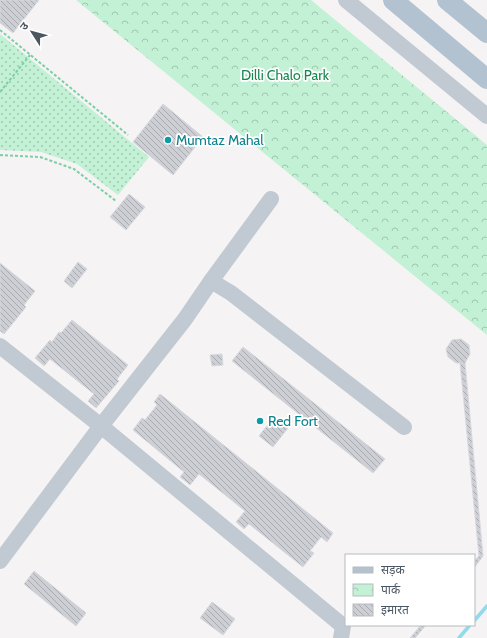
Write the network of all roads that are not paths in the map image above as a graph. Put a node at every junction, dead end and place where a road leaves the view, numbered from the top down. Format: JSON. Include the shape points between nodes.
{"nodes":[{"id":1,"x":346,"y":0,"type":"edge"},
{"id":2,"x":393,"y":0,"type":"edge"},
{"id":3,"x":447,"y":0,"type":"edge"},
{"id":4,"x":487,"y":33,"type":"edge"},
{"id":5,"x":487,"y":79,"type":"edge"},
{"id":6,"x":487,"y":116,"type":"edge"},
{"id":7,"x":271,"y":199,"type":"dead end"},
{"id":8,"x":211,"y":281,"type":"junction"},
{"id":9,"x":0,"y":346,"type":"edge"},
{"id":10,"x":101,"y":426,"type":"junction"},
{"id":11,"x":404,"y":427,"type":"dead end"},
{"id":12,"x":0,"y":561,"type":"edge"},
{"id":13,"x":341,"y":638,"type":"edge"}],
"edges":[{"from":1,"to":6,"type":"street"},
{"from":2,"to":5,"type":"main road"},
{"from":3,"to":4,"type":"main road"},
{"from":7,"to":8,"type":"street"},
{"from":8,"to":10,"type":"street","via":[[185,319]]},
{"from":8,"to":11,"type":"street","via":[[231,293]]},
{"from":9,"to":10,"type":"street"},
{"from":10,"to":12,"type":"street"},
{"from":10,"to":13,"type":"street","via":[[343,626]]}]}
